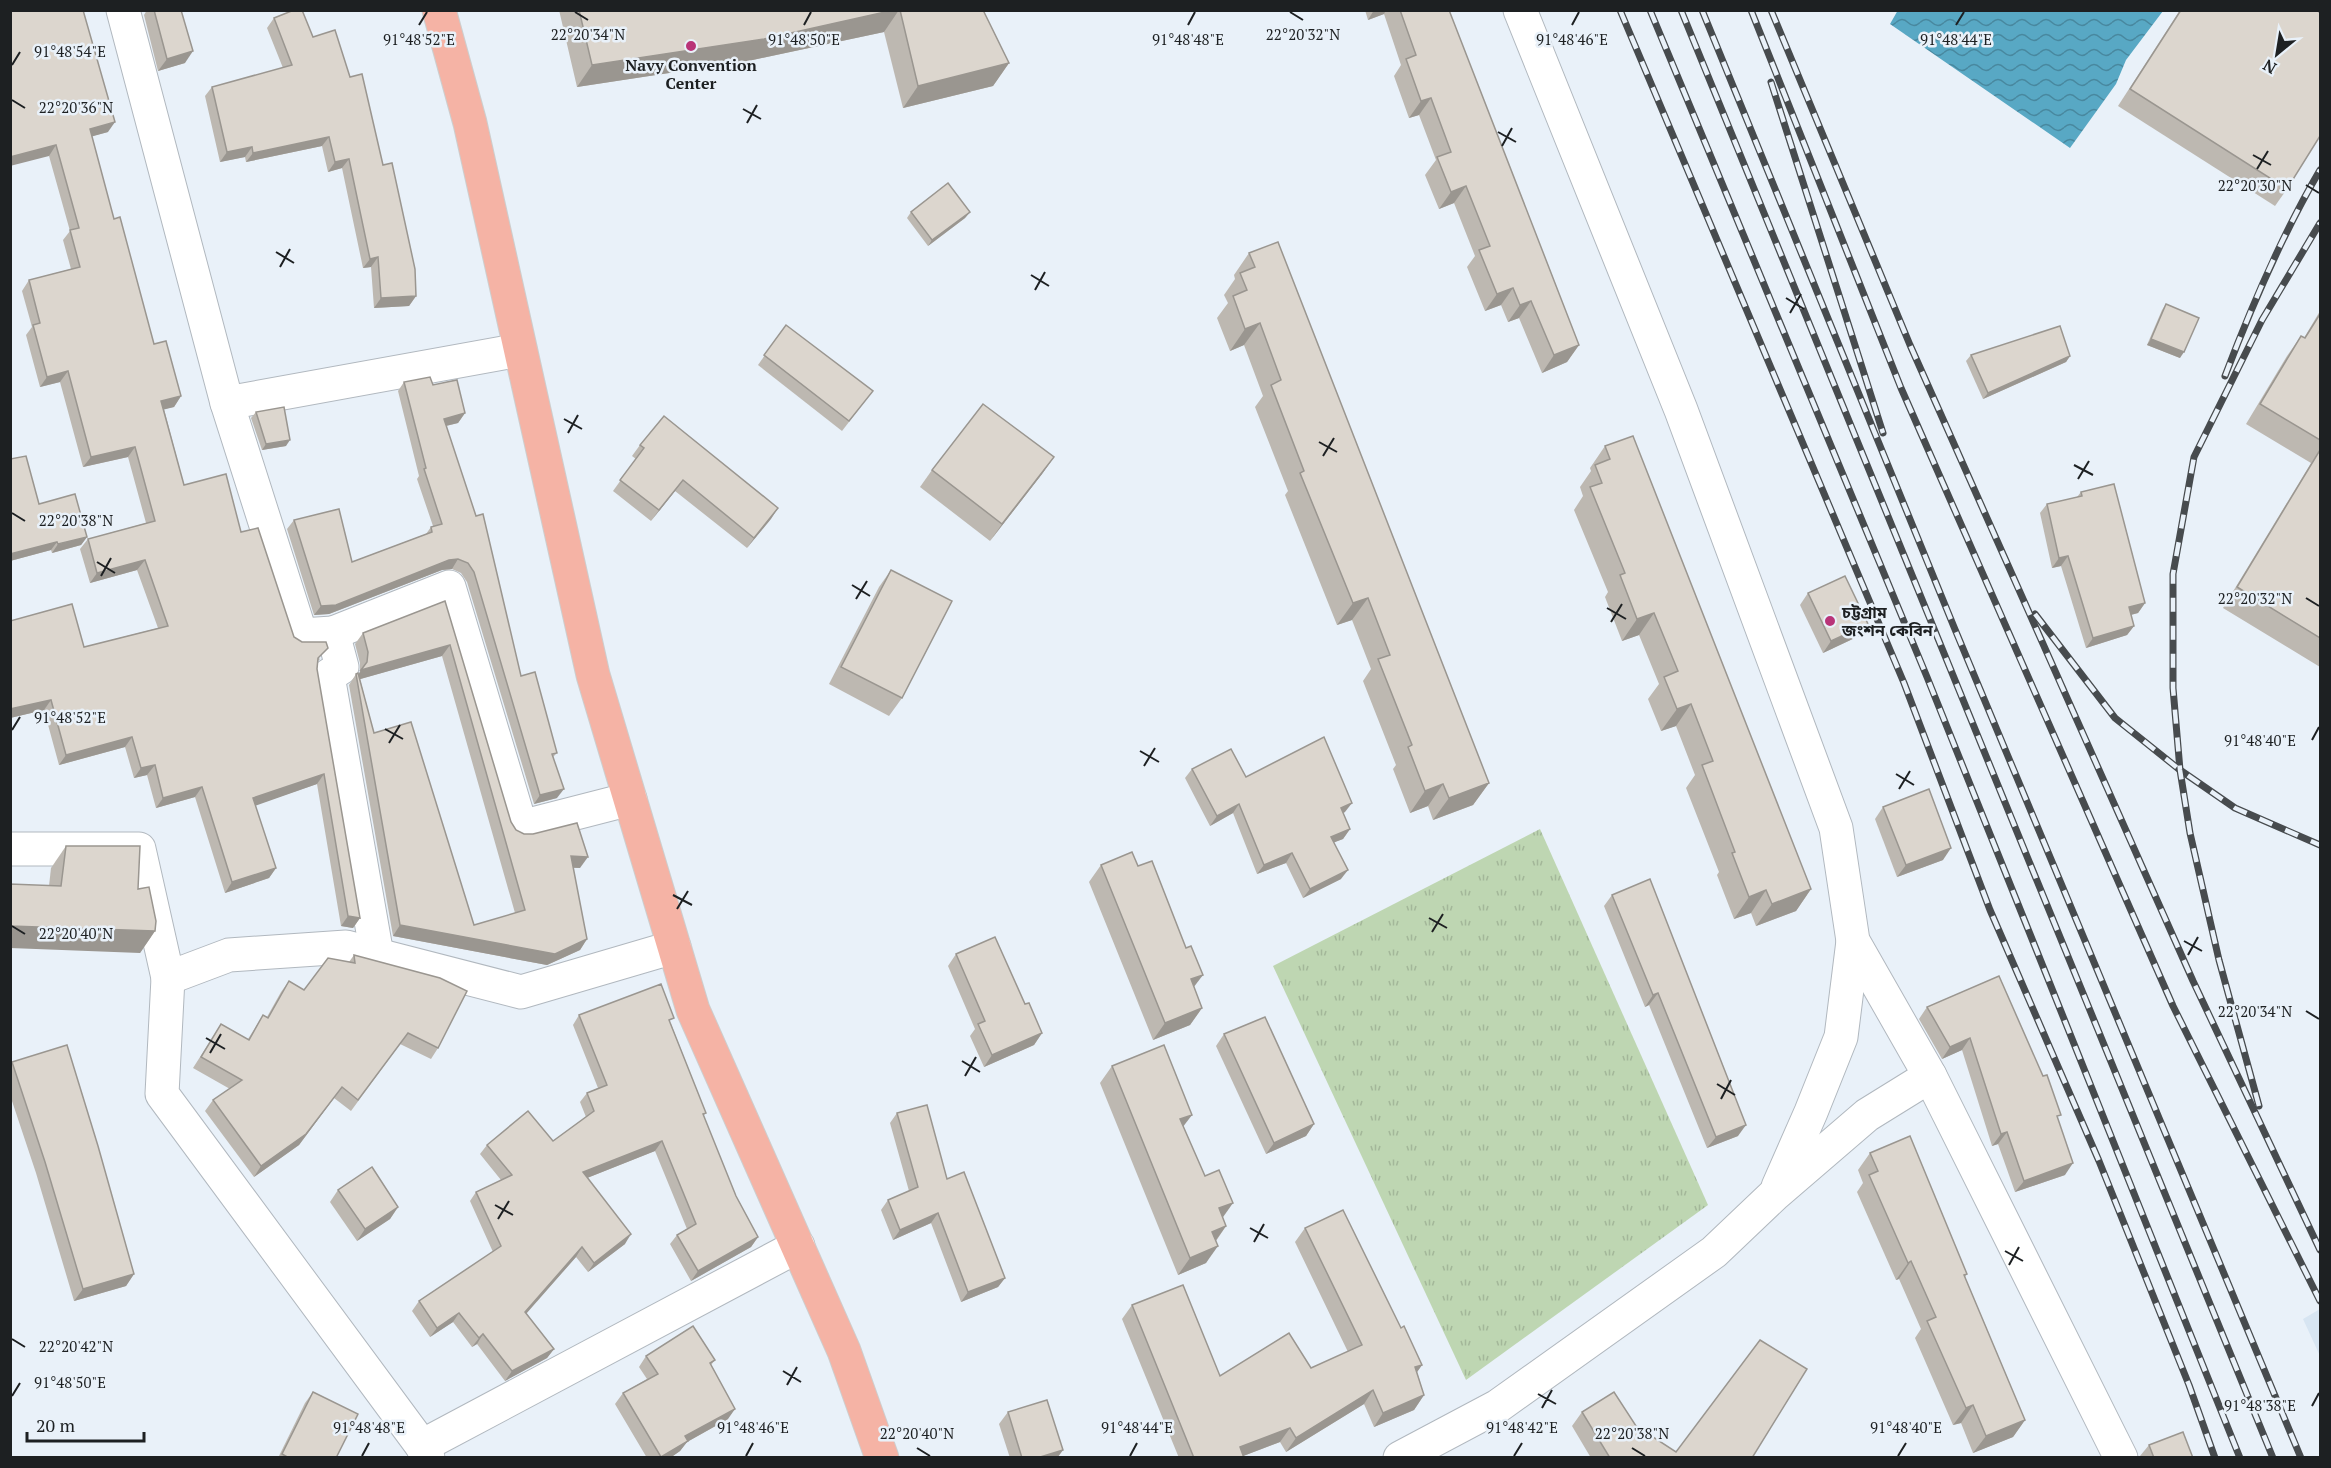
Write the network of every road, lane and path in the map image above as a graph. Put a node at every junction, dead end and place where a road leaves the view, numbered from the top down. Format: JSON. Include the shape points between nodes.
{"nodes":[{"id":1,"x":123,"y":10,"type":"edge"},
{"id":2,"x":439,"y":10,"type":"edge"},
{"id":3,"x":1520,"y":10,"type":"edge"},
{"id":4,"x":520,"y":350,"type":"junction"},
{"id":5,"x":227,"y":403,"type":"junction"},
{"id":6,"x":333,"y":633,"type":"junction"},
{"id":7,"x":630,"y":799,"type":"junction"},
{"id":8,"x":10,"y":849,"type":"edge"},
{"id":9,"x":1853,"y":941,"type":"junction"},
{"id":10,"x":674,"y":946,"type":"junction"},
{"id":11,"x":377,"y":955,"type":"junction"},
{"id":12,"x":168,"y":978,"type":"junction"},
{"id":13,"x":1930,"y":1076,"type":"junction"},
{"id":14,"x":1774,"y":1195,"type":"junction"},
{"id":15,"x":798,"y":1246,"type":"junction"},
{"id":16,"x":425,"y":1452,"type":"edge"},
{"id":17,"x":882,"y":1458,"type":"edge"},
{"id":18,"x":1400,"y":1458,"type":"edge"},
{"id":19,"x":2121,"y":1458,"type":"edge"}],
"edges":[{"from":1,"to":5,"type":"street"},
{"from":2,"to":4,"type":"main road","via":[[470,123]]},
{"from":3,"to":9,"type":"street","via":[[1681,410],[1836,828]]},
{"from":4,"to":5,"type":"street"},
{"from":4,"to":7,"type":"main road","via":[[593,675]]},
{"from":5,"to":6,"type":"street","via":[[301,635]]},
{"from":6,"to":7,"type":"street","via":[[449,587],[521,827]]},
{"from":6,"to":11,"type":"street","via":[[342,667],[328,676]]},
{"from":7,"to":10,"type":"main road"},
{"from":8,"to":12,"type":"street","via":[[139,849]]},
{"from":9,"to":13,"type":"street"},
{"from":9,"to":14,"type":"street","via":[[1841,1037]]},
{"from":10,"to":11,"type":"street","via":[[521,992]]},
{"from":10,"to":15,"type":"main road","via":[[693,1010]]},
{"from":11,"to":12,"type":"street","via":[[346,947],[229,955]]},
{"from":12,"to":16,"type":"street","via":[[162,1094]]},
{"from":13,"to":14,"type":"street","via":[[1867,1115]]},
{"from":13,"to":19,"type":"street"},
{"from":14,"to":18,"type":"street","via":[[1714,1252],[1498,1406]]},
{"from":15,"to":16,"type":"street"},
{"from":15,"to":17,"type":"main road","via":[[844,1351]]}]}
